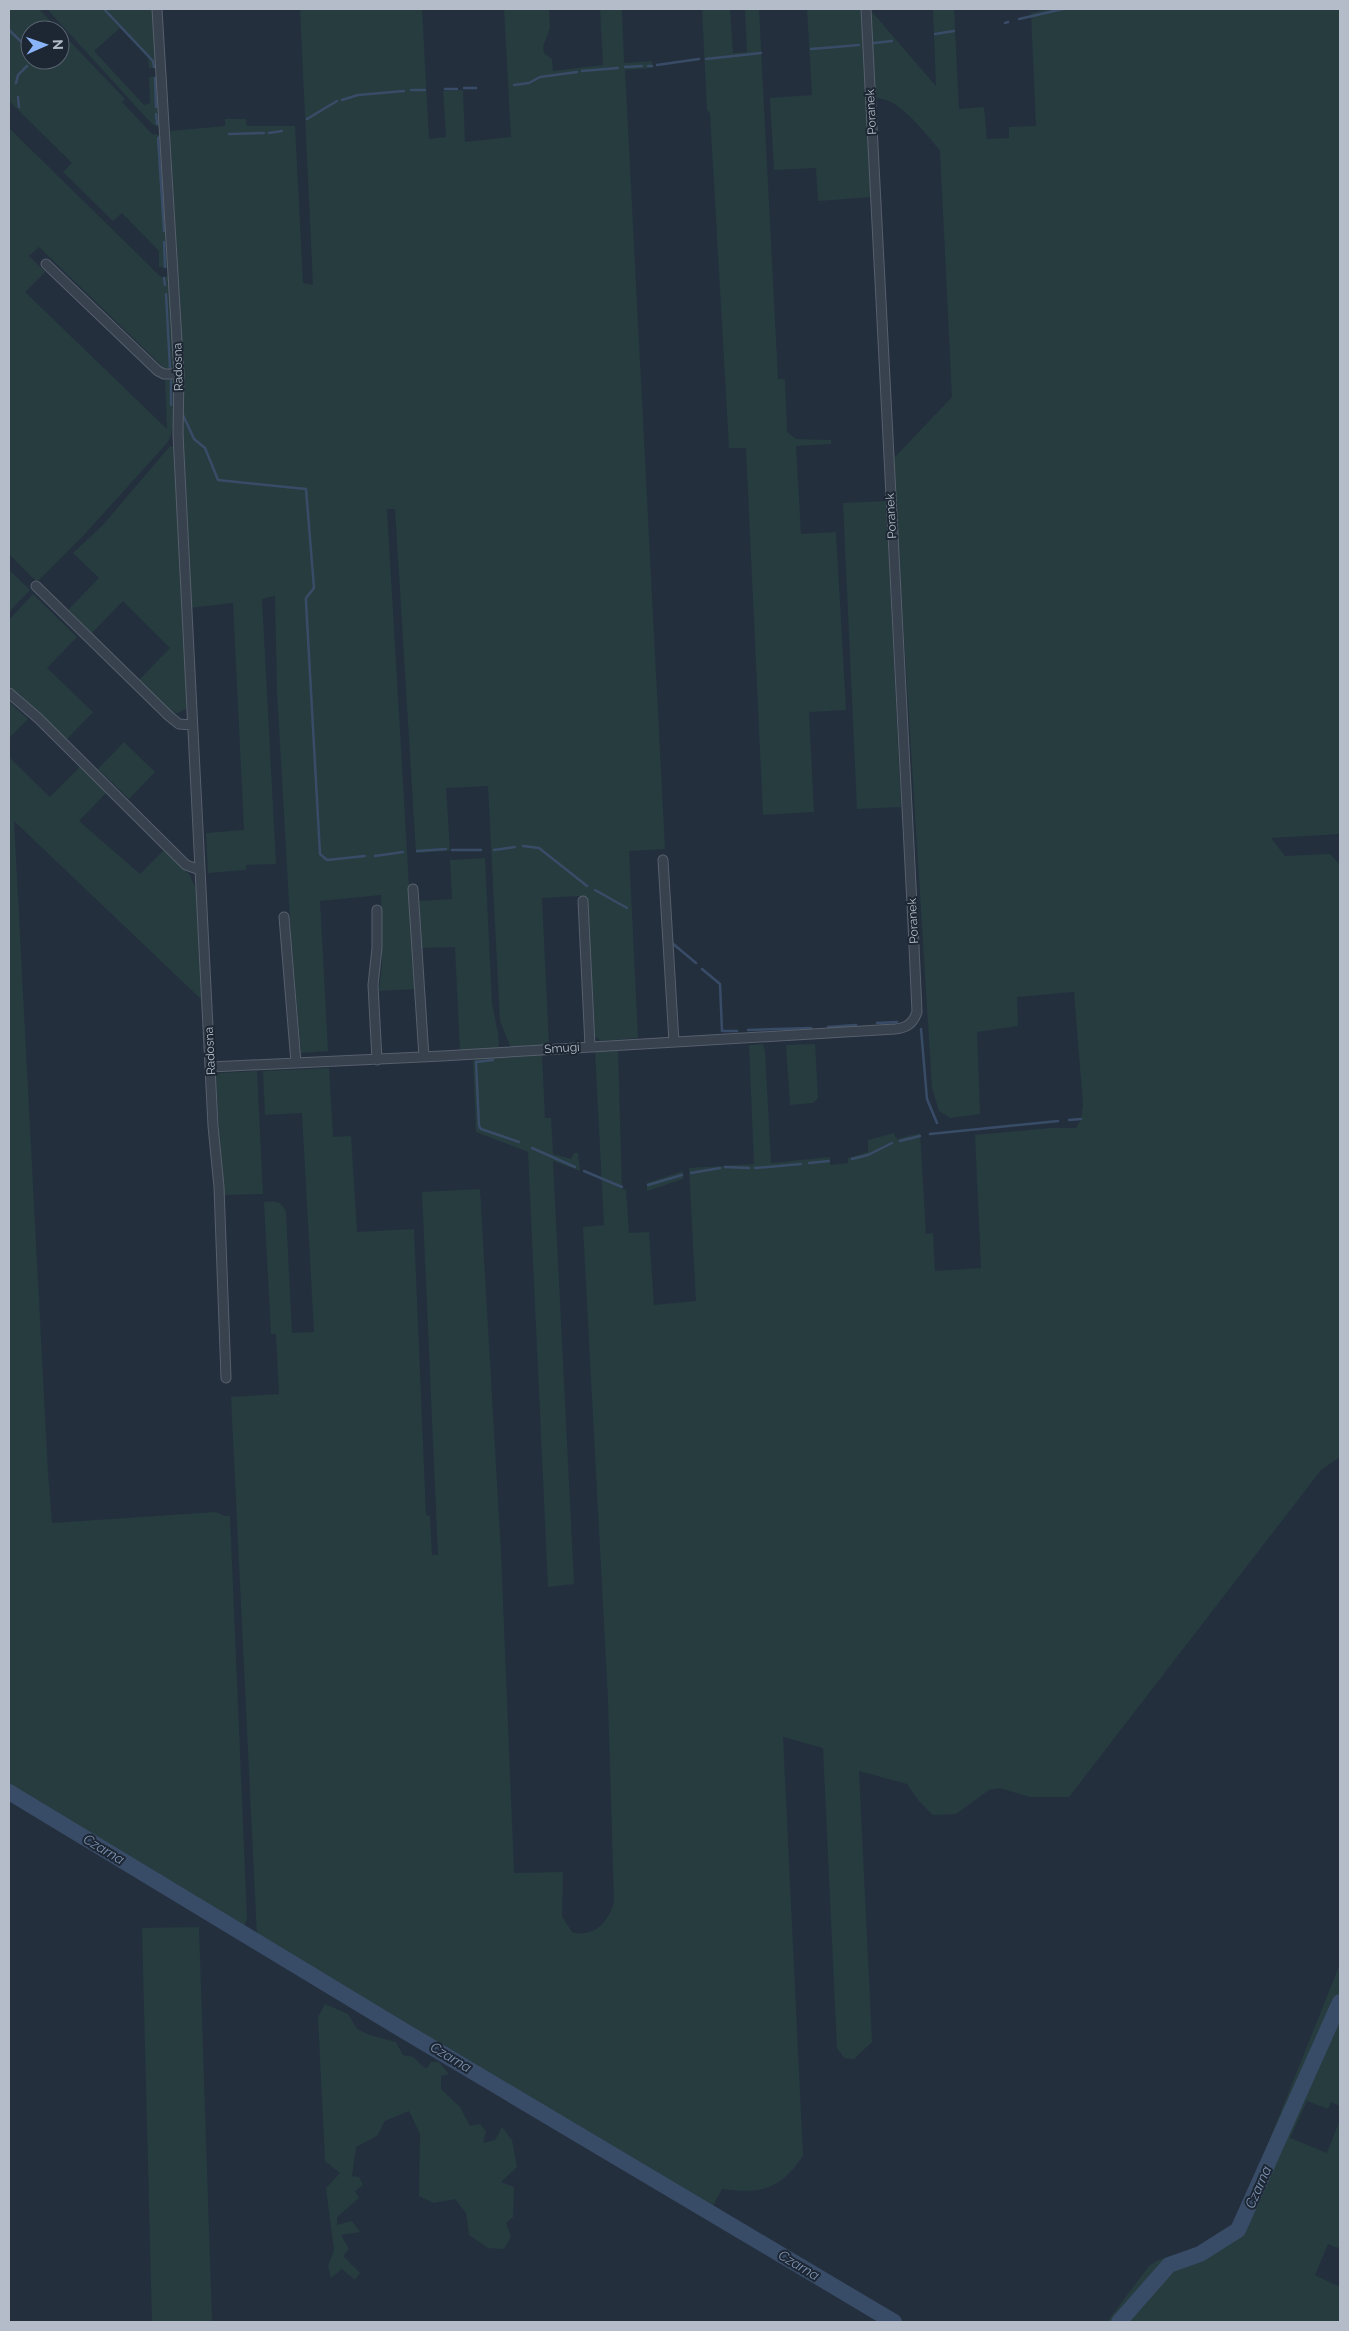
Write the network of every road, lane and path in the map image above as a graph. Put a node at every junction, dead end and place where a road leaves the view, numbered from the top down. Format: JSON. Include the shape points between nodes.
{"nodes":[{"id":1,"x":157,"y":9,"type":"edge"},
{"id":2,"x":866,"y":9,"type":"edge"},
{"id":3,"x":46,"y":264,"type":"dead end"},
{"id":4,"x":179,"y":374,"type":"junction"},
{"id":5,"x":36,"y":586,"type":"dead end"},
{"id":6,"x":9,"y":693,"type":"edge"},
{"id":7,"x":192,"y":725,"type":"junction"},
{"id":8,"x":663,"y":860,"type":"dead end"},
{"id":9,"x":200,"y":870,"type":"junction"},
{"id":10,"x":413,"y":889,"type":"dead end"},
{"id":11,"x":583,"y":902,"type":"dead end"},
{"id":12,"x":377,"y":910,"type":"dead end"},
{"id":13,"x":284,"y":918,"type":"dead end"},
{"id":14,"x":912,"y":1022,"type":"joint"},
{"id":15,"x":674,"y":1042,"type":"junction"},
{"id":16,"x":590,"y":1046,"type":"junction"},
{"id":17,"x":424,"y":1057,"type":"junction"},
{"id":18,"x":377,"y":1060,"type":"junction"},
{"id":19,"x":296,"y":1063,"type":"junction"},
{"id":20,"x":211,"y":1067,"type":"junction"},
{"id":21,"x":226,"y":1378,"type":"dead end"}],
"edges":[{"from":1,"to":4,"type":"street","name":"Radosna"},
{"from":2,"to":14,"type":"street","name":"Poranek","via":[[914,924],[917,1012]]},
{"from":3,"to":4,"type":"street","via":[[158,371]]},
{"from":4,"to":7,"type":"street","name":"Radosna","via":[[178,434]]},
{"from":5,"to":7,"type":"street","via":[[169,716],[179,724]]},
{"from":6,"to":9,"type":"street","via":[[186,865]]},
{"from":7,"to":9,"type":"street","name":"Radosna"},
{"from":8,"to":15,"type":"street"},
{"from":9,"to":20,"type":"street","name":"Radosna"},
{"from":10,"to":17,"type":"street"},
{"from":11,"to":16,"type":"street"},
{"from":12,"to":18,"type":"street","via":[[374,985]]},
{"from":13,"to":19,"type":"street"},
{"from":14,"to":15,"type":"street","name":"Smugi","via":[[894,1029]]},
{"from":15,"to":16,"type":"street","name":"Smugi"},
{"from":16,"to":17,"type":"street","name":"Smugi"},
{"from":17,"to":18,"type":"street","name":"Smugi"},
{"from":18,"to":19,"type":"street","name":"Smugi"},
{"from":19,"to":20,"type":"street","name":"Smugi"},
{"from":20,"to":21,"type":"street","name":"Radosna"}]}
